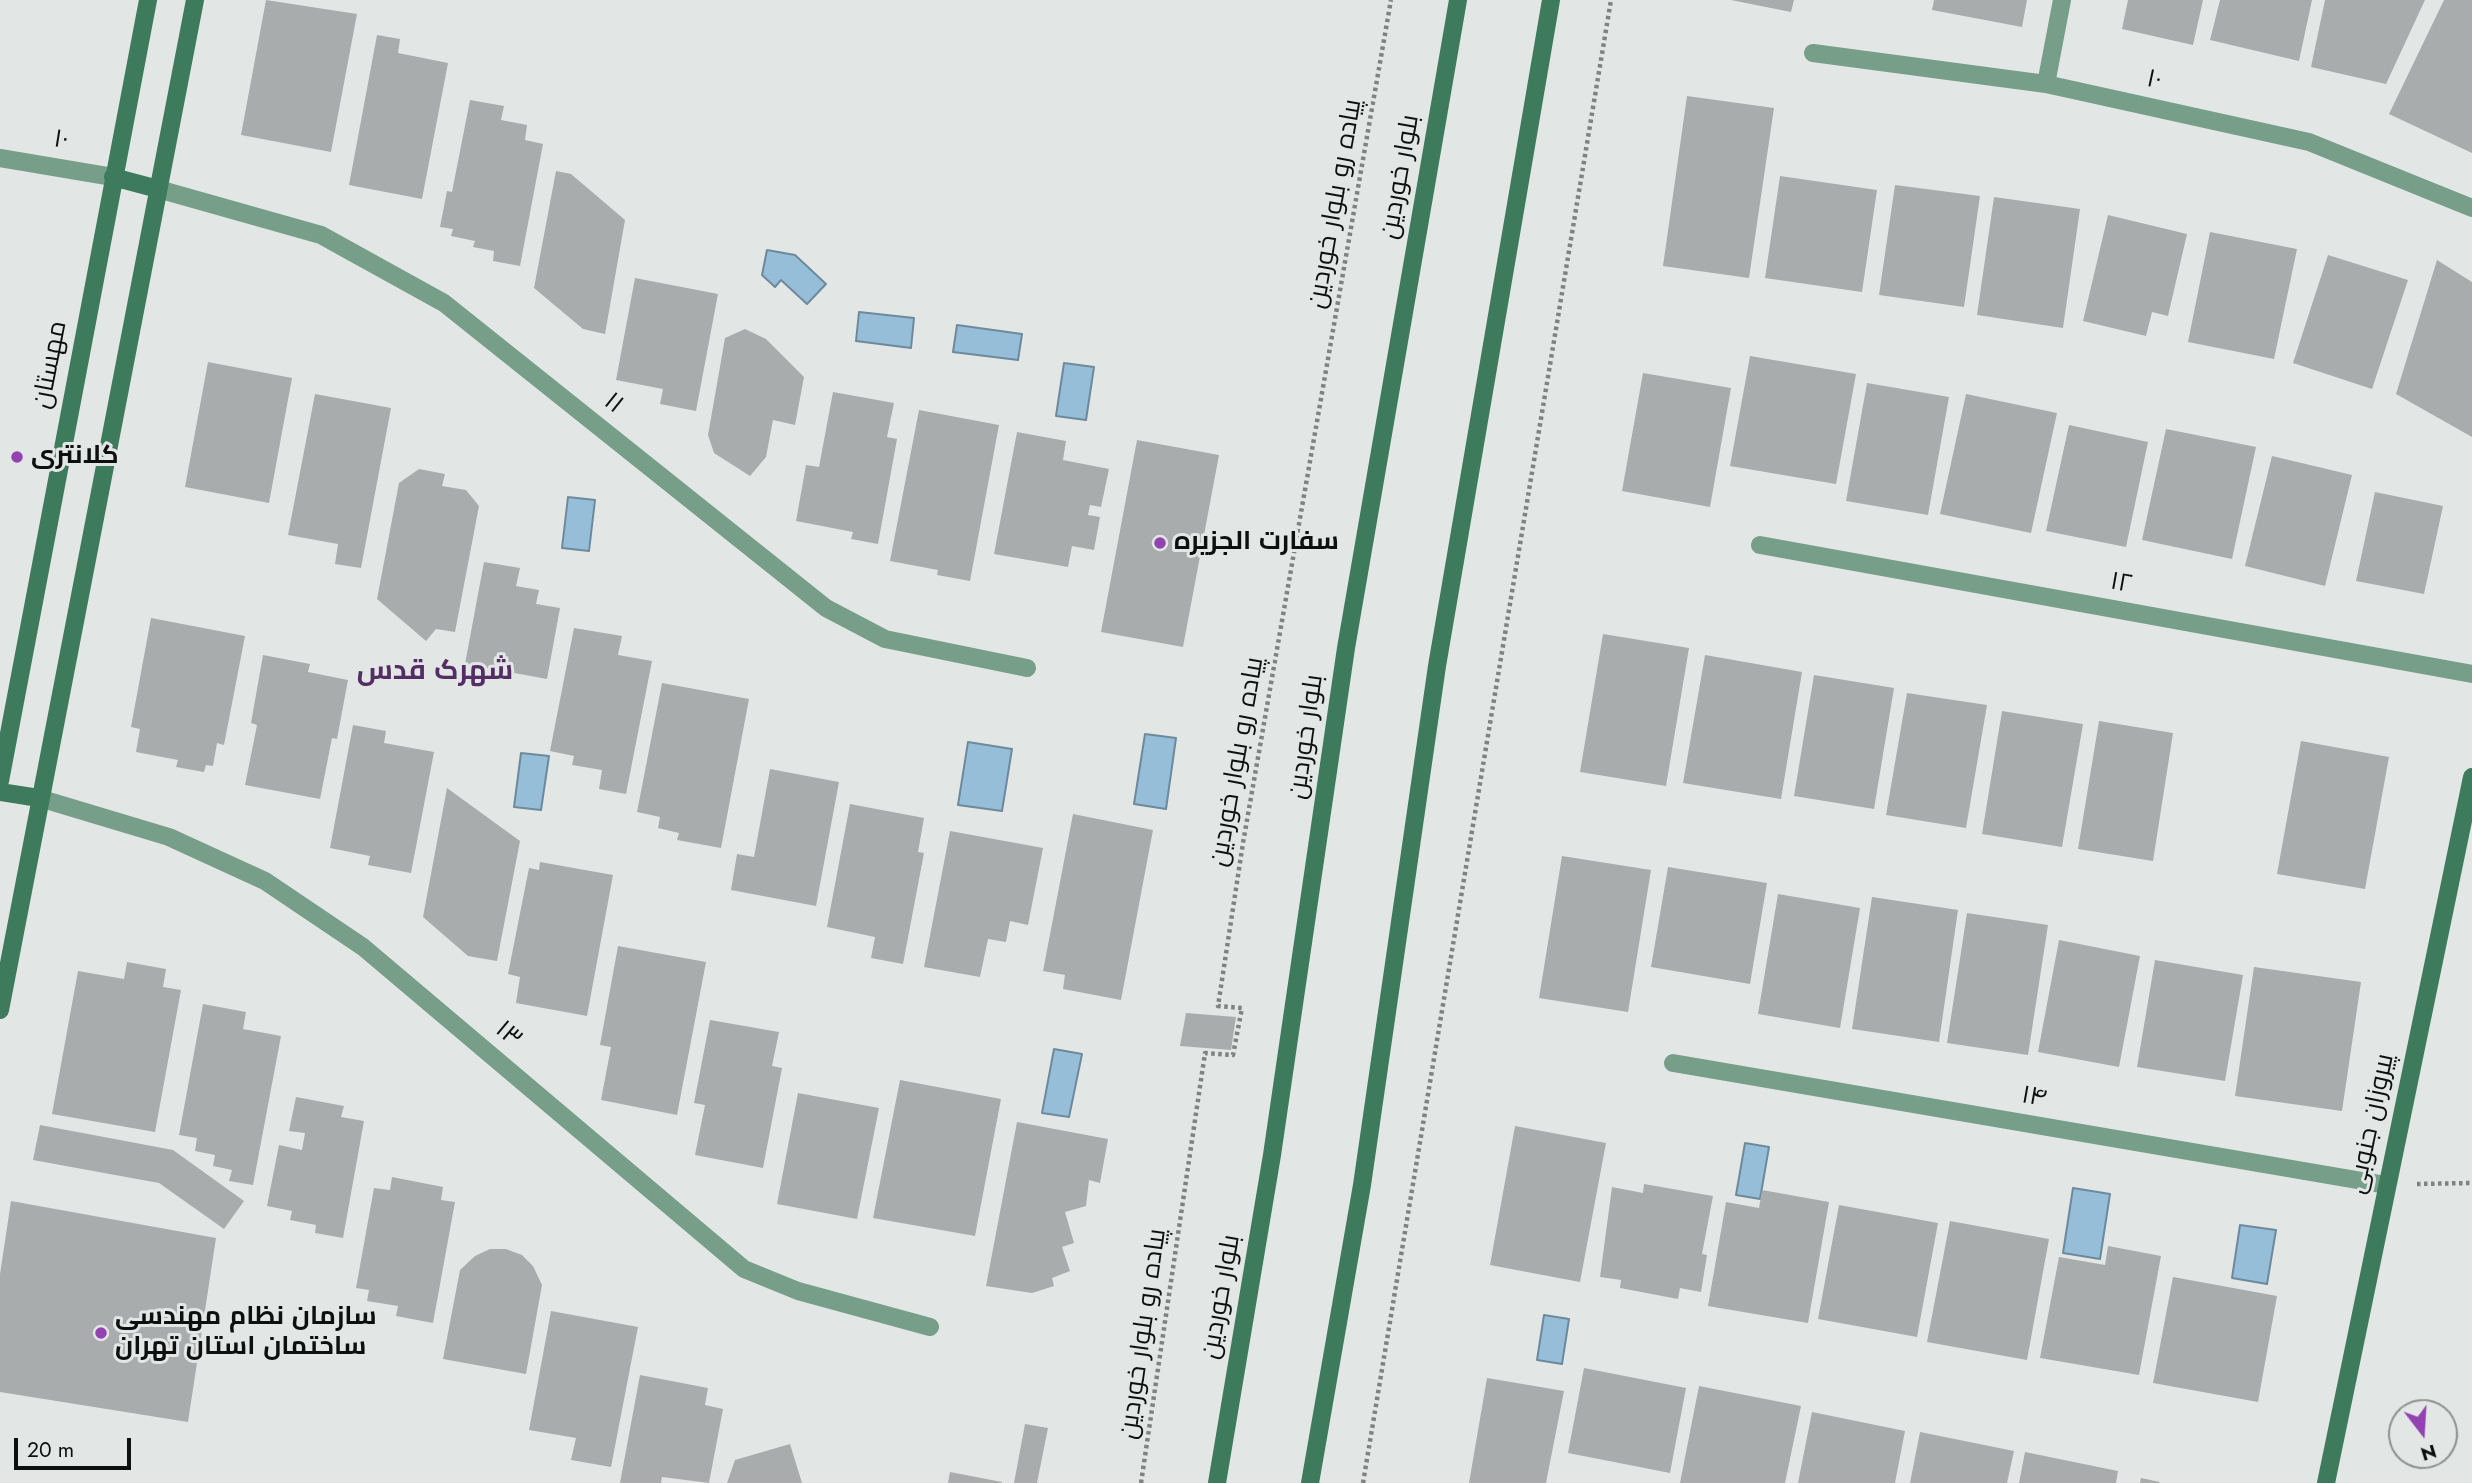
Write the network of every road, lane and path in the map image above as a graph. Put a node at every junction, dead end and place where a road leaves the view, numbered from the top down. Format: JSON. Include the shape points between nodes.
{"nodes":[{"id":1,"x":148,"y":0,"type":"edge"},
{"id":2,"x":195,"y":0,"type":"edge"},
{"id":3,"x":1391,"y":0,"type":"edge"},
{"id":4,"x":1458,"y":0,"type":"edge"},
{"id":5,"x":1551,"y":0,"type":"edge"},
{"id":6,"x":1611,"y":0,"type":"edge"},
{"id":7,"x":2062,"y":0,"type":"edge"},
{"id":8,"x":1813,"y":53,"type":"dead end"},
{"id":9,"x":2046,"y":84,"type":"junction"},
{"id":10,"x":0,"y":158,"type":"edge"},
{"id":11,"x":113,"y":177,"type":"junction"},
{"id":12,"x":158,"y":189,"type":"junction"},
{"id":13,"x":2472,"y":208,"type":"edge"},
{"id":14,"x":1760,"y":545,"type":"dead end"},
{"id":15,"x":1027,"y":668,"type":"dead end"},
{"id":16,"x":2472,"y":674,"type":"edge"},
{"id":17,"x":2472,"y":777,"type":"edge"},
{"id":18,"x":0,"y":781,"type":"edge"},
{"id":19,"x":0,"y":792,"type":"edge"},
{"id":20,"x":40,"y":799,"type":"junction"},
{"id":21,"x":0,"y":1010,"type":"edge"},
{"id":22,"x":1673,"y":1063,"type":"dead end"},
{"id":23,"x":2472,"y":1183,"type":"edge"},
{"id":24,"x":2386,"y":1185,"type":"junction"},
{"id":25,"x":930,"y":1327,"type":"dead end"},
{"id":26,"x":1141,"y":1483,"type":"edge"},
{"id":27,"x":1217,"y":1483,"type":"edge"},
{"id":28,"x":1310,"y":1483,"type":"edge"},
{"id":29,"x":1363,"y":1483,"type":"edge"},
{"id":30,"x":2326,"y":1483,"type":"edge"}],
"edges":[{"from":1,"to":11,"type":"main road","name":"مهستان"},
{"from":2,"to":12,"type":"main road"},
{"from":3,"to":26,"type":"path","name":"پیاده رو بلوار خوردین","via":[[1218,1006],[1242,1008],[1233,1055],[1205,1053]]},
{"from":4,"to":27,"type":"main road","name":"بلوار خوردین","via":[[1346,648],[1272,1155]]},
{"from":5,"to":28,"type":"main road","via":[[1441,639],[1362,1185]]},
{"from":6,"to":29,"type":"path"},
{"from":7,"to":9,"type":"street"},
{"from":8,"to":9,"type":"street","name":"۱۰"},
{"from":9,"to":13,"type":"street","name":"۱۰","via":[[2309,142]]},
{"from":10,"to":11,"type":"street","name":"۱۰"},
{"from":11,"to":12,"type":"main road"},
{"from":11,"to":18,"type":"main road","name":"مهستان"},
{"from":12,"to":15,"type":"street","name":"۱۱","via":[[321,235],[444,303],[826,608],[885,639]]},
{"from":12,"to":20,"type":"main road"},
{"from":14,"to":16,"type":"street","name":"۱۲"},
{"from":17,"to":24,"type":"main road","name":"پیروزان جنوبی"},
{"from":19,"to":20,"type":"main road"},
{"from":20,"to":21,"type":"main road"},
{"from":20,"to":25,"type":"street","name":"۱۳","via":[[169,837],[276,888],[363,947],[744,1269],[797,1291]]},
{"from":22,"to":24,"type":"street","name":"۱۴"},
{"from":23,"to":24,"type":"path"},
{"from":24,"to":30,"type":"main road","name":"پیروزان جنوبی"}]}
